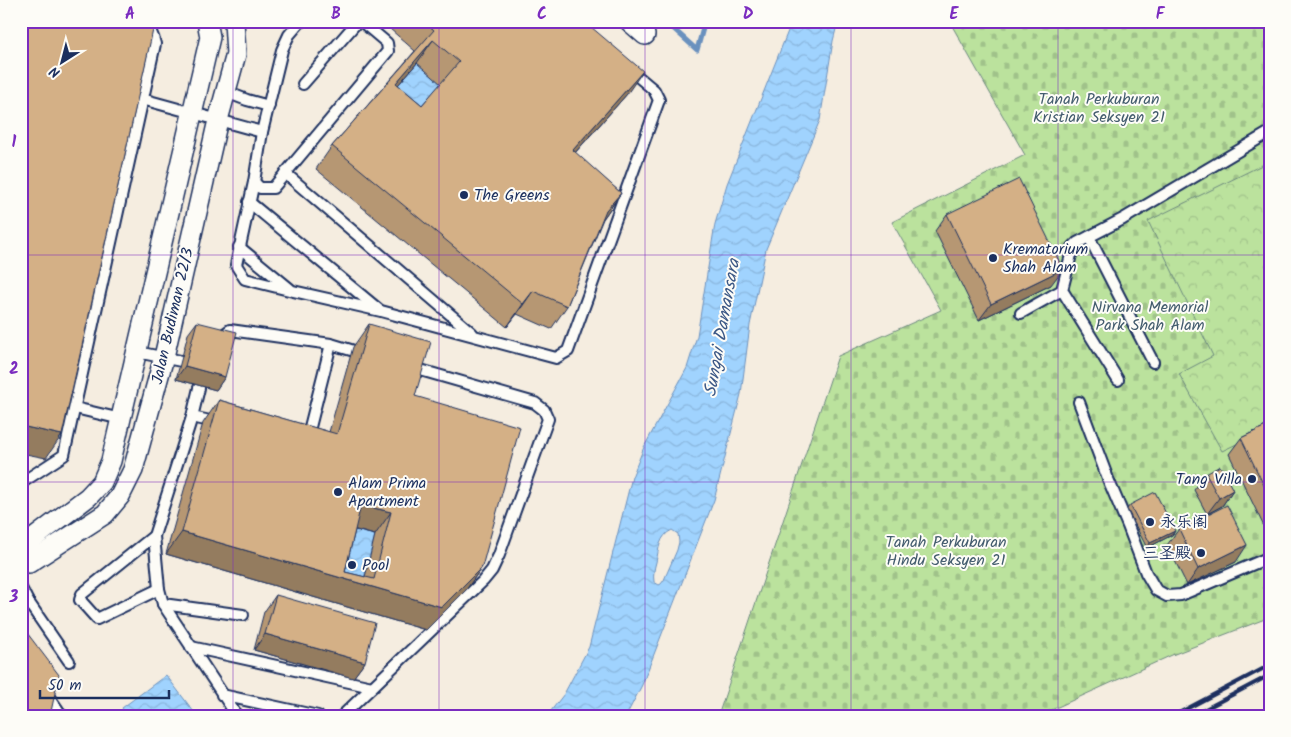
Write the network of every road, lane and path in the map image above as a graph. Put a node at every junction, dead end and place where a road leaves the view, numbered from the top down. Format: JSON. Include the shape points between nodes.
{"nodes":[{"id":1,"x":130,"y":21,"type":"edge"},
{"id":2,"x":207,"y":21,"type":"edge"},
{"id":3,"x":234,"y":21,"type":"edge"},
{"id":4,"x":301,"y":21,"type":"edge"},
{"id":5,"x":359,"y":21,"type":"edge"},
{"id":6,"x":629,"y":21,"type":"edge"},
{"id":7,"x":645,"y":36,"type":"dead end"},
{"id":8,"x":623,"y":65,"type":"edge"},
{"id":9,"x":304,"y":84,"type":"dead end"},
{"id":10,"x":226,"y":92,"type":"junction"},
{"id":11,"x":142,"y":100,"type":"junction"},
{"id":12,"x":269,"y":106,"type":"junction"},
{"id":13,"x":192,"y":113,"type":"junction"},
{"id":14,"x":218,"y":120,"type":"junction"},
{"id":15,"x":262,"y":132,"type":"junction"},
{"id":16,"x":1270,"y":132,"type":"edge"},
{"id":17,"x":286,"y":174,"type":"junction"},
{"id":18,"x":254,"y":182,"type":"junction"},
{"id":19,"x":249,"y":202,"type":"junction"},
{"id":20,"x":1089,"y":237,"type":"junction"},
{"id":21,"x":239,"y":247,"type":"junction"},
{"id":22,"x":1062,"y":290,"type":"junction"},
{"id":23,"x":293,"y":291,"type":"junction"},
{"id":24,"x":381,"y":311,"type":"junction"},
{"id":25,"x":1021,"y":313,"type":"dead end"},
{"id":26,"x":475,"y":335,"type":"junction"},
{"id":27,"x":214,"y":341,"type":"edge"},
{"id":28,"x":331,"y":344,"type":"junction"},
{"id":29,"x":137,"y":352,"type":"junction"},
{"id":30,"x":377,"y":358,"type":"edge"},
{"id":31,"x":173,"y":359,"type":"junction"},
{"id":32,"x":1153,"y":362,"type":"dead end"},
{"id":33,"x":396,"y":363,"type":"edge"},
{"id":34,"x":1118,"y":380,"type":"dead end"},
{"id":35,"x":199,"y":388,"type":"dead end"},
{"id":36,"x":1079,"y":402,"type":"dead end"},
{"id":37,"x":75,"y":408,"type":"junction"},
{"id":38,"x":192,"y":417,"type":"junction"},
{"id":39,"x":121,"y":419,"type":"junction"},
{"id":40,"x":229,"y":426,"type":"edge"},
{"id":41,"x":294,"y":441,"type":"edge"},
{"id":42,"x":21,"y":484,"type":"edge"},
{"id":43,"x":154,"y":536,"type":"junction"},
{"id":44,"x":1270,"y":557,"type":"edge"},
{"id":45,"x":23,"y":559,"type":"edge"},
{"id":46,"x":21,"y":588,"type":"edge"},
{"id":47,"x":159,"y":589,"type":"junction"},
{"id":48,"x":163,"y":604,"type":"junction"},
{"id":49,"x":243,"y":615,"type":"dead end"},
{"id":50,"x":191,"y":647,"type":"junction"},
{"id":51,"x":69,"y":660,"type":"dead end"},
{"id":52,"x":38,"y":682,"type":"edge"},
{"id":53,"x":372,"y":687,"type":"junction"},
{"id":54,"x":222,"y":695,"type":"junction"},
{"id":55,"x":62,"y":716,"type":"edge"},
{"id":56,"x":237,"y":716,"type":"edge"},
{"id":57,"x":318,"y":716,"type":"edge"},
{"id":58,"x":342,"y":716,"type":"edge"}],
"edges":[{"from":1,"to":11,"type":"lane","via":[[152,31],[155,44]]},
{"from":2,"to":13,"type":"street","name":"Jalan Budiman 22/3","via":[[210,37]]},
{"from":3,"to":10,"type":"street","name":"Jalan Budiman 22/3","via":[[236,54]]},
{"from":4,"to":12,"type":"lane","via":[[282,50]]},
{"from":5,"to":9,"type":"lane"},
{"from":5,"to":17,"type":"lane","via":[[387,43],[388,51]]},
{"from":6,"to":7,"type":"street"},
{"from":8,"to":26,"type":"lane","via":[[654,90],[659,100],[568,351],[556,358]]},
{"from":10,"to":12,"type":"lane"},
{"from":10,"to":14,"type":"street","name":"Jalan Budiman 22/3"},
{"from":11,"to":13,"type":"lane"},
{"from":11,"to":37,"type":"lane"},
{"from":12,"to":15,"type":"lane"},
{"from":13,"to":14,"type":"lane"},
{"from":13,"to":29,"type":"street","name":"Jalan Budiman 22/3"},
{"from":14,"to":15,"type":"lane"},
{"from":14,"to":31,"type":"street","name":"Jalan Budiman 22/3"},
{"from":15,"to":18,"type":"lane"},
{"from":16,"to":20,"type":"lane"},
{"from":17,"to":18,"type":"lane","via":[[273,188],[260,188]]},
{"from":17,"to":26,"type":"lane"},
{"from":18,"to":19,"type":"lane"},
{"from":19,"to":21,"type":"lane"},
{"from":19,"to":24,"type":"lane"},
{"from":20,"to":22,"type":"lane","via":[[1073,247]]},
{"from":20,"to":32,"type":"lane"},
{"from":21,"to":23,"type":"lane"},
{"from":21,"to":23,"type":"lane","via":[[236,265],[246,279]]},
{"from":22,"to":25,"type":"lane"},
{"from":22,"to":34,"type":"lane"},
{"from":23,"to":24,"type":"lane"},
{"from":24,"to":26,"type":"lane"},
{"from":27,"to":28,"type":"lane","via":[[230,330]]},
{"from":28,"to":30,"type":"lane"},
{"from":28,"to":41,"type":"lane","via":[[310,431]]},
{"from":29,"to":31,"type":"lane"},
{"from":29,"to":39,"type":"street","name":"Jalan Budiman 22/3"},
{"from":31,"to":45,"type":"street","name":"Jalan Budiman 22/3","via":[[134,470],[120,496],[105,514]]},
{"from":33,"to":53,"type":"lane","via":[[535,404],[544,410],[548,419],[492,570]]},
{"from":35,"to":38,"type":"lane"},
{"from":36,"to":44,"type":"lane","via":[[1156,590],[1166,596],[1181,595]]},
{"from":37,"to":39,"type":"lane"},
{"from":37,"to":42,"type":"lane","via":[[64,455]]},
{"from":38,"to":40,"type":"lane"},
{"from":38,"to":43,"type":"lane"},
{"from":39,"to":45,"type":"street","name":"Jalan Budiman 22/3","via":[[111,461],[102,482]]},
{"from":43,"to":47,"type":"lane"},
{"from":43,"to":47,"type":"lane","via":[[82,594],[80,600],[97,619]]},
{"from":46,"to":51,"type":"lane"},
{"from":47,"to":48,"type":"lane"},
{"from":48,"to":49,"type":"lane"},
{"from":48,"to":50,"type":"lane"},
{"from":50,"to":53,"type":"lane"},
{"from":50,"to":54,"type":"lane"},
{"from":52,"to":55,"type":"lane"},
{"from":53,"to":58,"type":"lane"},
{"from":54,"to":56,"type":"lane"},
{"from":54,"to":57,"type":"lane"}]}
